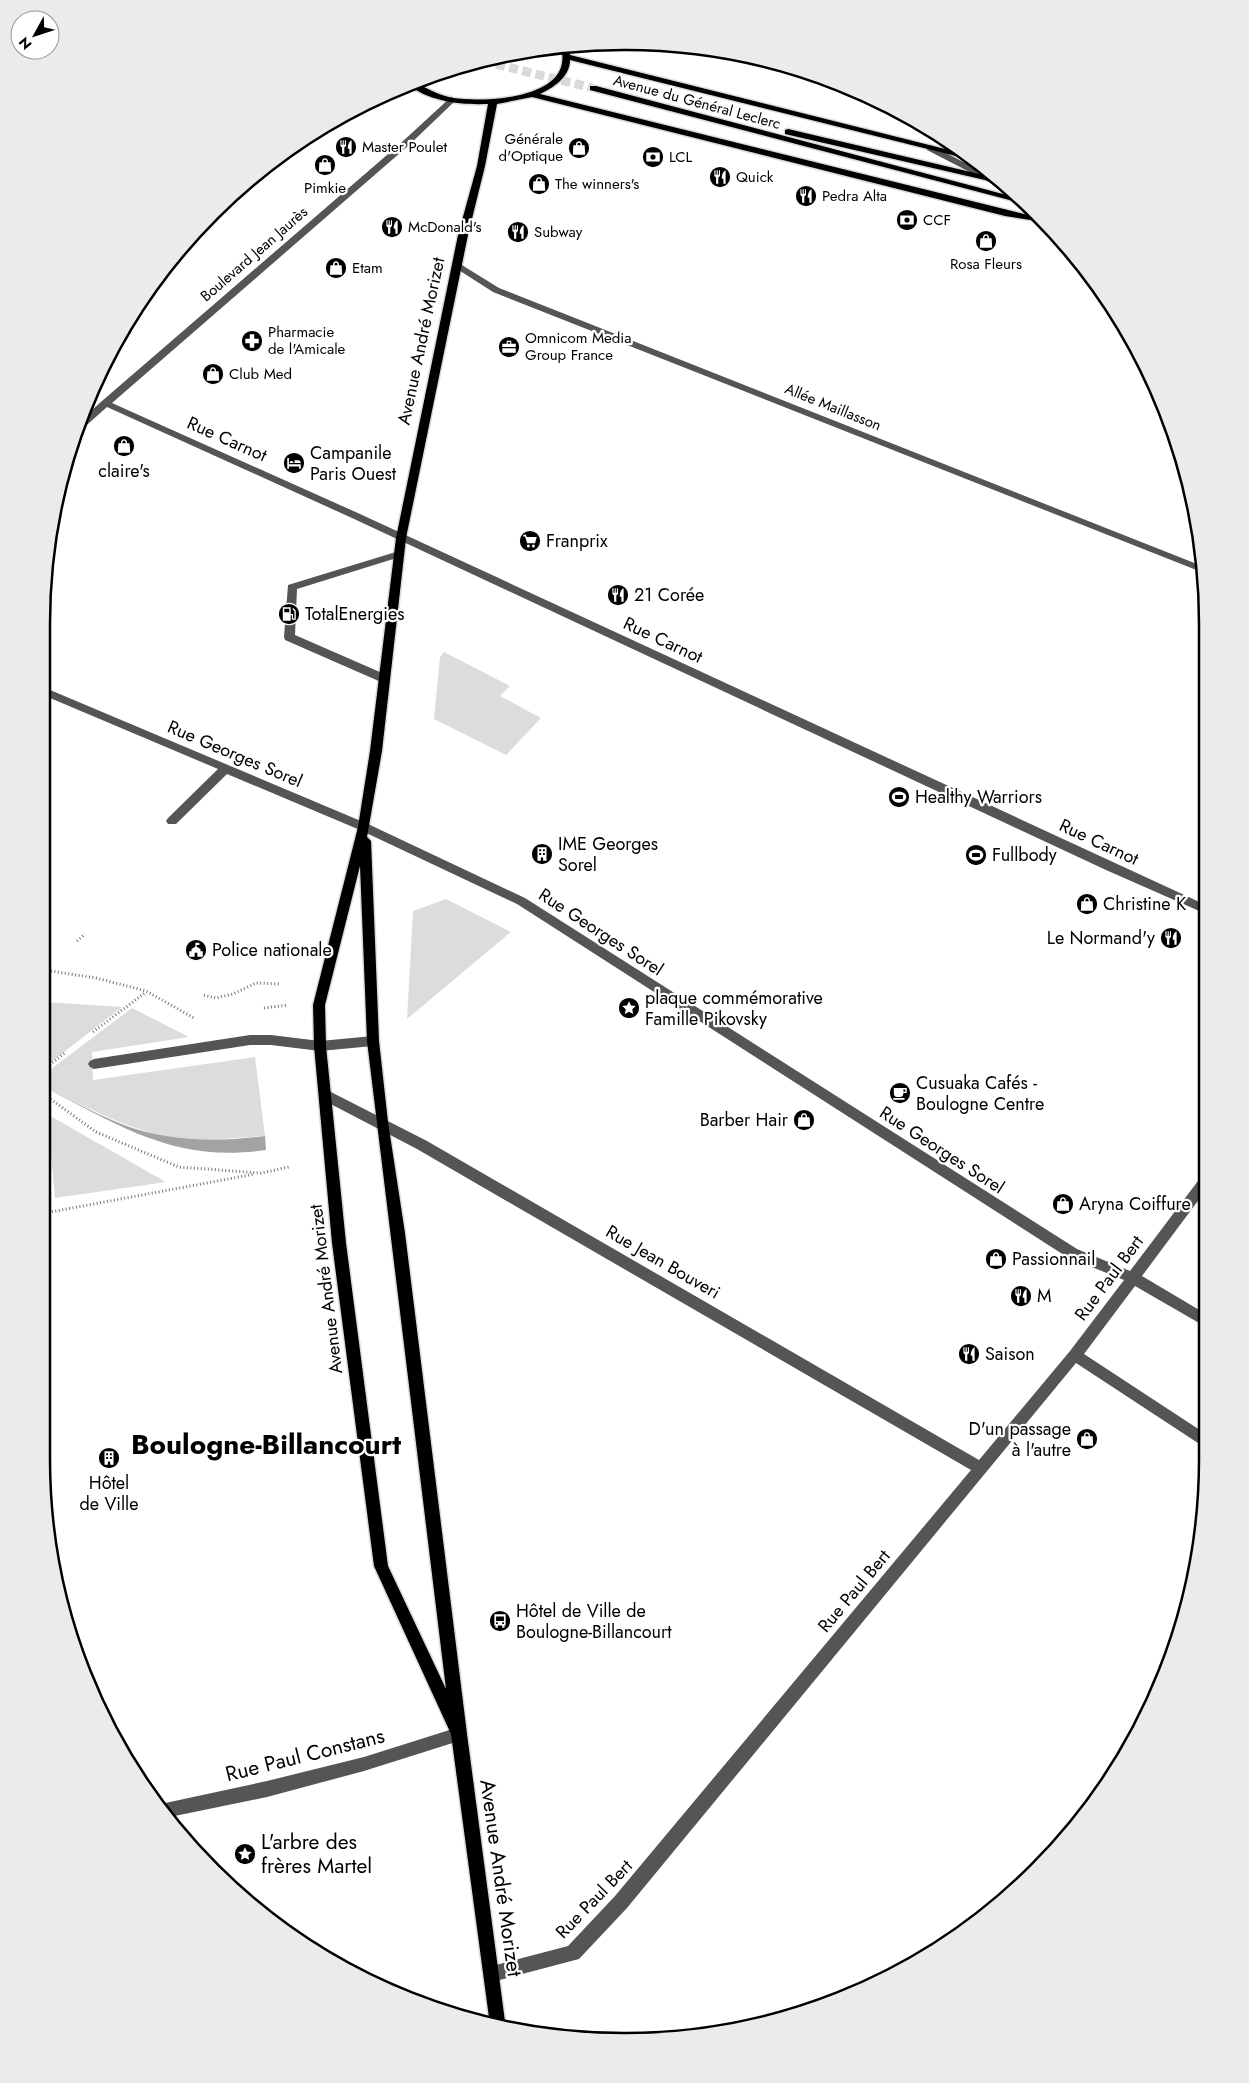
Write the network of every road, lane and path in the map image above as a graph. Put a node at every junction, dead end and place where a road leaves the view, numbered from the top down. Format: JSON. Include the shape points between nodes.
{"nodes":[{"id":1,"x":568,"y":53,"type":"edge"},
{"id":2,"x":569,"y":57,"type":"junction"},
{"id":3,"x":420,"y":88,"type":"edge"},
{"id":4,"x":531,"y":94,"type":"junction"},
{"id":5,"x":451,"y":100,"type":"junction"},
{"id":6,"x":493,"y":102,"type":"junction"},
{"id":7,"x":930,"y":148,"type":"junction"},
{"id":8,"x":953,"y":154,"type":"edge"},
{"id":9,"x":978,"y":172,"type":"edge"},
{"id":10,"x":986,"y":179,"type":"edge"},
{"id":11,"x":1009,"y":199,"type":"edge"},
{"id":12,"x":1031,"y":218,"type":"edge"},
{"id":13,"x":457,"y":265,"type":"junction"},
{"id":14,"x":105,"y":403,"type":"junction"},
{"id":15,"x":89,"y":417,"type":"edge"},
{"id":16,"x":401,"y":538,"type":"junction"},
{"id":17,"x":399,"y":554,"type":"junction"},
{"id":18,"x":1196,"y":567,"type":"edge"},
{"id":19,"x":385,"y":679,"type":"junction"},
{"id":20,"x":50,"y":695,"type":"edge"},
{"id":21,"x":225,"y":768,"type":"junction"},
{"id":22,"x":172,"y":821,"type":"dead end"},
{"id":23,"x":364,"y":827,"type":"junction"},
{"id":24,"x":1199,"y":907,"type":"edge"},
{"id":25,"x":84,"y":934,"type":"dead end"},
{"id":26,"x":77,"y":941,"type":"dead end"},
{"id":27,"x":50,"y":971,"type":"edge"},
{"id":28,"x":281,"y":984,"type":"dead end"},
{"id":29,"x":146,"y":991,"type":"junction"},
{"id":30,"x":204,"y":995,"type":"dead end"},
{"id":31,"x":319,"y":1005,"type":"junction"},
{"id":32,"x":262,"y":1008,"type":"dead end"},
{"id":33,"x":198,"y":1020,"type":"dead end"},
{"id":34,"x":92,"y":1033,"type":"dead end"},
{"id":35,"x":373,"y":1041,"type":"junction"},
{"id":36,"x":320,"y":1046,"type":"junction"},
{"id":37,"x":68,"y":1051,"type":"dead end"},
{"id":38,"x":50,"y":1064,"type":"edge"},
{"id":39,"x":94,"y":1064,"type":"dead end"},
{"id":40,"x":325,"y":1095,"type":"junction"},
{"id":41,"x":50,"y":1099,"type":"edge"},
{"id":42,"x":382,"y":1122,"type":"junction"},
{"id":43,"x":289,"y":1167,"type":"dead end"},
{"id":44,"x":261,"y":1173,"type":"junction"},
{"id":45,"x":1199,"y":1190,"type":"edge"},
{"id":46,"x":50,"y":1212,"type":"edge"},
{"id":47,"x":1133,"y":1278,"type":"junction"},
{"id":48,"x":1199,"y":1317,"type":"edge"},
{"id":49,"x":1074,"y":1355,"type":"junction"},
{"id":50,"x":1199,"y":1436,"type":"edge"},
{"id":51,"x":980,"y":1468,"type":"junction"},
{"id":52,"x":459,"y":1734,"type":"junction"},
{"id":53,"x":170,"y":1809,"type":"edge"},
{"id":54,"x":492,"y":1974,"type":"junction"},
{"id":55,"x":498,"y":2018,"type":"edge"}],
"edges":[{"from":1,"to":2,"type":"main road"},
{"from":2,"to":4,"type":"main road","via":[[559,78]]},
{"from":2,"to":7,"type":"main road","name":"Avenue du Général Leclerc"},
{"from":3,"to":5,"type":"main road"},
{"from":4,"to":6,"type":"main road"},
{"from":4,"to":12,"type":"main road","name":"Avenue du Général Leclerc"},
{"from":5,"to":6,"type":"main road"},
{"from":5,"to":14,"type":"street","name":"Boulevard Jean Jaurès","via":[[405,144]]},
{"from":6,"to":13,"type":"main road","name":"Avenue André Morizet"},
{"from":7,"to":8,"type":"main road","name":"Avenue du Général Leclerc"},
{"from":7,"to":9,"type":"street"},
{"from":10,"to":11,"type":"main road","name":"Avenue du Général Leclerc","via":[[593,88]]},
{"from":13,"to":16,"type":"main road","name":"Avenue André Morizet"},
{"from":13,"to":18,"type":"street","name":"Allée Maillasson","via":[[496,290]]},
{"from":14,"to":15,"type":"street","name":"Boulevard Jean Jaurès"},
{"from":14,"to":16,"type":"street","name":"Rue Carnot"},
{"from":16,"to":17,"type":"main road","name":"Avenue André Morizet"},
{"from":16,"to":24,"type":"street","name":"Rue Carnot"},
{"from":17,"to":19,"type":"main road","name":"Avenue André Morizet"},
{"from":17,"to":19,"type":"street","via":[[292,587],[289,637]]},
{"from":19,"to":23,"type":"main road","name":"Avenue André Morizet"},
{"from":20,"to":21,"type":"street","name":"Rue Georges Sorel"},
{"from":21,"to":22,"type":"street"},
{"from":21,"to":23,"type":"street","name":"Rue Georges Sorel"},
{"from":23,"to":31,"type":"main road","name":"Avenue André Morizet"},
{"from":23,"to":35,"type":"main road","name":"Avenue André Morizet"},
{"from":23,"to":47,"type":"street","name":"Rue Georges Sorel","via":[[521,901],[1072,1253]]},
{"from":25,"to":26,"type":"path"},
{"from":27,"to":29,"type":"path"},
{"from":28,"to":30,"type":"path","via":[[256,982],[233,994],[216,998]]},
{"from":29,"to":33,"type":"path"},
{"from":29,"to":34,"type":"path"},
{"from":31,"to":32,"type":"path"},
{"from":31,"to":36,"type":"main road","name":"Avenue André Morizet"},
{"from":35,"to":36,"type":"street"},
{"from":35,"to":42,"type":"main road","name":"Avenue André Morizet"},
{"from":36,"to":39,"type":"street","via":[[250,1040]]},
{"from":36,"to":40,"type":"main road","name":"Avenue André Morizet"},
{"from":37,"to":38,"type":"path"},
{"from":40,"to":42,"type":"street","name":"Rue Jean Bouveri"},
{"from":40,"to":52,"type":"main road","name":"Avenue André Morizet","via":[[339,1243],[380,1566]]},
{"from":41,"to":44,"type":"path","via":[[96,1132],[179,1168]]},
{"from":42,"to":51,"type":"street","name":"Rue Jean Bouveri"},
{"from":42,"to":52,"type":"main road","name":"Avenue André Morizet"},
{"from":43,"to":44,"type":"path"},
{"from":44,"to":46,"type":"path"},
{"from":45,"to":47,"type":"street","name":"Rue Paul Bert"},
{"from":47,"to":48,"type":"street","name":"Rue Georges Sorel"},
{"from":47,"to":49,"type":"street","name":"Rue Paul Bert"},
{"from":49,"to":50,"type":"street"},
{"from":49,"to":51,"type":"street","name":"Rue Paul Bert"},
{"from":51,"to":54,"type":"street","name":"Rue Paul Bert","via":[[621,1902],[573,1953]]},
{"from":52,"to":53,"type":"street","name":"Rue Paul Constans","via":[[364,1764]]},
{"from":52,"to":54,"type":"main road","name":"Avenue André Morizet"},
{"from":54,"to":55,"type":"main road","name":"Avenue André Morizet"}]}
